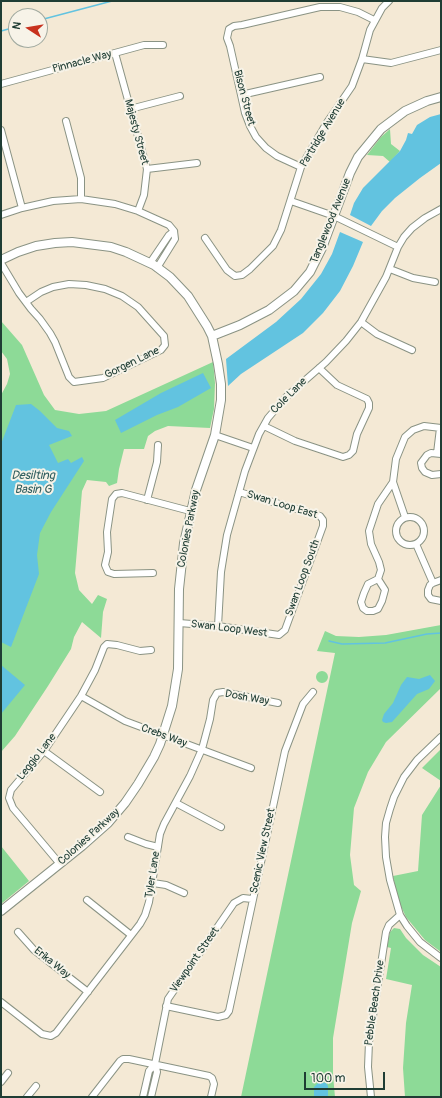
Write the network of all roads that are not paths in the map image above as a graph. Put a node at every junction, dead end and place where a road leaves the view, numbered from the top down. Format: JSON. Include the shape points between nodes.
{"nodes":[{"id":1,"x":389,"y":1,"type":"edge"},
{"id":2,"x":374,"y":20,"type":"junction"},
{"id":3,"x":163,"y":45,"type":"dead end"},
{"id":4,"x":441,"y":50,"type":"edge"},
{"id":5,"x":115,"y":53,"type":"junction"},
{"id":6,"x":362,"y":59,"type":"junction"},
{"id":7,"x":320,"y":77,"type":"dead end"},
{"id":8,"x":1,"y":84,"type":"edge"},
{"id":9,"x":241,"y":95,"type":"junction"},
{"id":10,"x":180,"y":96,"type":"dead end"},
{"id":11,"x":441,"y":97,"type":"edge"},
{"id":12,"x":130,"y":109,"type":"junction"},
{"id":13,"x":66,"y":122,"type":"dead end"},
{"id":14,"x":1,"y":130,"type":"edge"},
{"id":15,"x":4,"y":150,"type":"edge"},
{"id":16,"x":197,"y":163,"type":"dead end"},
{"id":17,"x":302,"y":167,"type":"junction"},
{"id":18,"x":146,"y":169,"type":"junction"},
{"id":19,"x":81,"y":199,"type":"junction"},
{"id":20,"x":291,"y":200,"type":"junction"},
{"id":21,"x":22,"y":208,"type":"junction"},
{"id":22,"x":441,"y":209,"type":"edge"},
{"id":23,"x":138,"y":211,"type":"junction"},
{"id":24,"x":1,"y":215,"type":"edge"},
{"id":25,"x":334,"y":216,"type":"junction"},
{"id":26,"x":205,"y":238,"type":"dead end"},
{"id":27,"x":398,"y":247,"type":"junction"},
{"id":28,"x":1,"y":262,"type":"edge"},
{"id":29,"x":154,"y":265,"type":"junction"},
{"id":30,"x":390,"y":269,"type":"junction"},
{"id":31,"x":435,"y":282,"type":"dead end"},
{"id":32,"x":26,"y":302,"type":"junction"},
{"id":33,"x":361,"y":322,"type":"junction"},
{"id":34,"x":212,"y":336,"type":"junction"},
{"id":35,"x":412,"y":350,"type":"dead end"},
{"id":36,"x":319,"y":368,"type":"junction"},
{"id":37,"x":264,"y":426,"type":"junction"},
{"id":38,"x":441,"y":428,"type":"edge"},
{"id":39,"x":215,"y":435,"type":"junction"},
{"id":40,"x":158,"y":445,"type":"dead end"},
{"id":41,"x":253,"y":448,"type":"junction"},
{"id":42,"x":439,"y":454,"type":"edge"},
{"id":43,"x":441,"y":474,"type":"edge"},
{"id":44,"x":393,"y":482,"type":"junction"},
{"id":45,"x":239,"y":492,"type":"junction"},
{"id":46,"x":147,"y":500,"type":"junction"},
{"id":47,"x":190,"y":511,"type":"junction"},
{"id":48,"x":405,"y":517,"type":"junction"},
{"id":49,"x":323,"y":520,"type":"joint"},
{"id":50,"x":416,"y":544,"type":"junction"},
{"id":51,"x":153,"y":573,"type":"dead end"},
{"id":52,"x":378,"y":579,"type":"junction"},
{"id":53,"x":441,"y":580,"type":"edge"},
{"id":54,"x":433,"y":583,"type":"junction"},
{"id":55,"x":441,"y":601,"type":"edge"},
{"id":56,"x":178,"y":624,"type":"junction"},
{"id":57,"x":218,"y":626,"type":"junction"},
{"id":58,"x":279,"y":635,"type":"joint"},
{"id":59,"x":151,"y":650,"type":"dead end"},
{"id":60,"x":313,"y":692,"type":"dead end"},
{"id":61,"x":217,"y":693,"type":"joint"},
{"id":62,"x":81,"y":696,"type":"junction"},
{"id":63,"x":278,"y":703,"type":"dead end"},
{"id":64,"x":163,"y":735,"type":"junction"},
{"id":65,"x":441,"y":737,"type":"edge"},
{"id":66,"x":202,"y":750,"type":"junction"},
{"id":67,"x":44,"y":751,"type":"junction"},
{"id":68,"x":251,"y":768,"type":"dead end"},
{"id":69,"x":100,"y":792,"type":"dead end"},
{"id":70,"x":176,"y":803,"type":"junction"},
{"id":71,"x":221,"y":827,"type":"dead end"},
{"id":72,"x":128,"y":837,"type":"dead end"},
{"id":73,"x":158,"y":846,"type":"junction"},
{"id":74,"x":60,"y":864,"type":"junction"},
{"id":75,"x":152,"y":883,"type":"junction"},
{"id":76,"x":184,"y":893,"type":"dead end"},
{"id":77,"x":252,"y":899,"type":"junction"},
{"id":78,"x":87,"y":900,"type":"dead end"},
{"id":79,"x":1,"y":912,"type":"edge"},
{"id":80,"x":400,"y":915,"type":"junction"},
{"id":81,"x":18,"y":932,"type":"dead end"},
{"id":82,"x":132,"y":935,"type":"junction"},
{"id":83,"x":441,"y":958,"type":"edge"},
{"id":84,"x":88,"y":992,"type":"junction"},
{"id":85,"x":1,"y":1002,"type":"edge"},
{"id":86,"x":166,"y":1006,"type":"junction"},
{"id":87,"x":154,"y":1064,"type":"junction"},
{"id":88,"x":8,"y":1073,"type":"dead end"},
{"id":89,"x":1,"y":1082,"type":"edge"},
{"id":90,"x":36,"y":1086,"type":"dead end"},
{"id":91,"x":27,"y":1097,"type":"edge"},
{"id":92,"x":92,"y":1097,"type":"edge"},
{"id":93,"x":143,"y":1097,"type":"edge"},
{"id":94,"x":151,"y":1097,"type":"edge"},
{"id":95,"x":211,"y":1097,"type":"edge"},
{"id":96,"x":371,"y":1097,"type":"edge"}],
"edges":[{"from":1,"to":2,"type":"street","name":"Partridge Avenue"},
{"from":2,"to":6,"type":"street","name":"Partridge Avenue"},
{"from":2,"to":9,"type":"street","name":"Bison Street","via":[[340,7],[320,7],[234,26],[229,29],[227,38]]},
{"from":3,"to":5,"type":"street","name":"Pinnacle Way","via":[[144,45]]},
{"from":4,"to":6,"type":"street","via":[[391,63]]},
{"from":5,"to":8,"type":"street","name":"Pinnacle Way"},
{"from":5,"to":12,"type":"street","name":"Majesty Street"},
{"from":6,"to":17,"type":"street","name":"Partridge Avenue","via":[[352,86],[326,124]]},
{"from":7,"to":9,"type":"street"},
{"from":9,"to":17,"type":"street","name":"Bison Street","via":[[256,137],[277,156]]},
{"from":10,"to":12,"type":"street"},
{"from":11,"to":25,"type":"street","name":"Tanglewood Avenue","via":[[405,111],[381,129],[358,157]]},
{"from":12,"to":18,"type":"street","name":"Majesty Street"},
{"from":13,"to":19,"type":"street","via":[[81,178]]},
{"from":14,"to":15,"type":"street"},
{"from":15,"to":21,"type":"street"},
{"from":16,"to":18,"type":"street"},
{"from":17,"to":20,"type":"street","name":"Partridge Avenue"},
{"from":18,"to":23,"type":"street","name":"Majesty Street","via":[[144,195]]},
{"from":19,"to":21,"type":"street","via":[[54,201]]},
{"from":19,"to":23,"type":"street","via":[[116,204]]},
{"from":20,"to":25,"type":"street"},
{"from":20,"to":26,"type":"street","name":"Partridge Avenue","via":[[273,246],[242,275],[235,276],[227,270]]},
{"from":21,"to":24,"type":"street"},
{"from":22,"to":27,"type":"street","name":"Cole Lane","via":[[412,228]]},
{"from":23,"to":29,"type":"street","via":[[169,225],[174,231],[169,235]]},
{"from":25,"to":27,"type":"street"},
{"from":25,"to":34,"type":"street","name":"Tanglewood Avenue","via":[[310,272],[294,291],[269,310]]},
{"from":27,"to":30,"type":"street","name":"Cole Lane"},
{"from":28,"to":29,"type":"street","name":"Colonies Parkway","via":[[18,252],[36,246],[72,242],[111,247]]},
{"from":28,"to":32,"type":"street"},
{"from":29,"to":34,"type":"street","name":"Colonies Parkway","via":[[188,296]]},
{"from":30,"to":31,"type":"street","via":[[412,278]]},
{"from":30,"to":33,"type":"street","name":"Cole Lane"},
{"from":32,"to":32,"type":"street","name":"Gorgen Lane","via":[[50,332],[69,377],[74,382],[102,378],[161,350],[165,345],[164,336],[138,307],[105,289],[69,284],[41,292]]},
{"from":33,"to":35,"type":"street","via":[[377,334]]},
{"from":33,"to":36,"type":"street","name":"Cole Lane"},
{"from":34,"to":39,"type":"street","name":"Colonies Parkway","via":[[221,384]]},
{"from":36,"to":37,"type":"street","name":"Cole Lane","via":[[276,407]]},
{"from":36,"to":37,"type":"street","via":[[337,385],[369,402],[353,451],[343,457],[295,441]]},
{"from":37,"to":41,"type":"street","name":"Cole Lane"},
{"from":38,"to":42,"type":"street"},
{"from":38,"to":44,"type":"street","via":[[424,426],[413,430],[405,437],[396,459]]},
{"from":39,"to":41,"type":"street"},
{"from":39,"to":47,"type":"street","name":"Colonies Parkway"},
{"from":40,"to":46,"type":"street","via":[[157,462]]},
{"from":41,"to":45,"type":"street","name":"Cole Lane"},
{"from":42,"to":43,"type":"street","via":[[427,455],[421,463],[425,472]]},
{"from":44,"to":48,"type":"street"},
{"from":44,"to":52,"type":"street","via":[[378,504],[369,531],[381,570]]},
{"from":45,"to":49,"type":"street","name":"Swan Loop East","via":[[320,516]]},
{"from":45,"to":57,"type":"street","name":"Cole Lane","via":[[223,555]]},
{"from":46,"to":47,"type":"street"},
{"from":46,"to":51,"type":"street","via":[[122,493],[116,494],[112,499],[105,565],[108,572],[114,574]]},
{"from":47,"to":56,"type":"street","name":"Colonies Parkway","via":[[181,565]]},
{"from":48,"to":50,"type":"street","via":[[415,517],[422,523],[424,532]]},
{"from":48,"to":50,"type":"street","via":[[398,523],[396,536],[402,543]]},
{"from":49,"to":58,"type":"street","name":"Swan Loop South","via":[[285,630]]},
{"from":50,"to":54,"type":"street"},
{"from":52,"to":52,"type":"street","via":[[368,584],[361,602],[367,611],[378,608],[382,601],[385,590]]},
{"from":53,"to":54,"type":"street"},
{"from":54,"to":55,"type":"street","via":[[428,595]]},
{"from":56,"to":57,"type":"street","name":"Swan Loop West"},
{"from":56,"to":64,"type":"street","name":"Colonies Parkway","via":[[177,675],[172,706]]},
{"from":57,"to":58,"type":"street","name":"Swan Loop West"},
{"from":59,"to":62,"type":"street","name":"Leggio Lane","via":[[140,651],[108,644],[104,647]]},
{"from":60,"to":77,"type":"street","name":"Scenic View Street","via":[[302,704],[285,751]]},
{"from":61,"to":63,"type":"street","name":"Dosh Way"},
{"from":61,"to":66,"type":"street","name":"Tyler Lane","via":[[213,700]]},
{"from":62,"to":64,"type":"street","name":"Crebs Way","via":[[124,721]]},
{"from":62,"to":67,"type":"street","name":"Leggio Lane"},
{"from":64,"to":66,"type":"street","name":"Crebs Way"},
{"from":64,"to":74,"type":"street","name":"Colonies Parkway","via":[[154,757],[125,803],[108,823]]},
{"from":65,"to":80,"type":"street","via":[[417,760],[404,777],[394,796],[386,823],[386,857]]},
{"from":66,"to":68,"type":"street","name":"Crebs Way"},
{"from":66,"to":70,"type":"street","name":"Tyler Lane"},
{"from":67,"to":69,"type":"street"},
{"from":67,"to":74,"type":"street","name":"Leggio Lane","via":[[11,790],[9,798],[13,808]]},
{"from":70,"to":71,"type":"street"},
{"from":70,"to":73,"type":"street","name":"Tyler Lane","via":[[164,824]]},
{"from":72,"to":73,"type":"street"},
{"from":73,"to":75,"type":"street","name":"Tyler Lane"},
{"from":74,"to":79,"type":"street","name":"Colonies Parkway"},
{"from":75,"to":76,"type":"street","via":[[166,885]]},
{"from":75,"to":82,"type":"street","name":"Tyler Lane","via":[[145,915]]},
{"from":77,"to":86,"type":"street","name":"Viewpoint Street","via":[[243,898],[234,903],[168,999]]},
{"from":77,"to":86,"type":"street","name":"Scenic View Street","via":[[230,1007],[226,1015],[218,1017]]},
{"from":78,"to":82,"type":"street"},
{"from":80,"to":83,"type":"street","via":[[420,942]]},
{"from":80,"to":96,"type":"street","name":"Pebble Beach Drive","via":[[389,925],[386,932],[369,1042]]},
{"from":81,"to":84,"type":"street","name":"Erika Way","via":[[34,950]]},
{"from":82,"to":84,"type":"street","name":"Tyler Lane"},
{"from":84,"to":85,"type":"street","name":"Tyler Lane","via":[[51,1036],[42,1034]]},
{"from":86,"to":87,"type":"street","name":"Viewpoint Street"},
{"from":87,"to":92,"type":"street","via":[[123,1059]]},
{"from":87,"to":93,"type":"street","name":"Viewpoint Street","via":[[149,1071]]},
{"from":87,"to":94,"type":"street","name":"Viewpoint Street","via":[[157,1072]]},
{"from":87,"to":95,"type":"street","via":[[212,1078],[214,1084]]},
{"from":88,"to":89,"type":"street"},
{"from":90,"to":91,"type":"street"}]}
